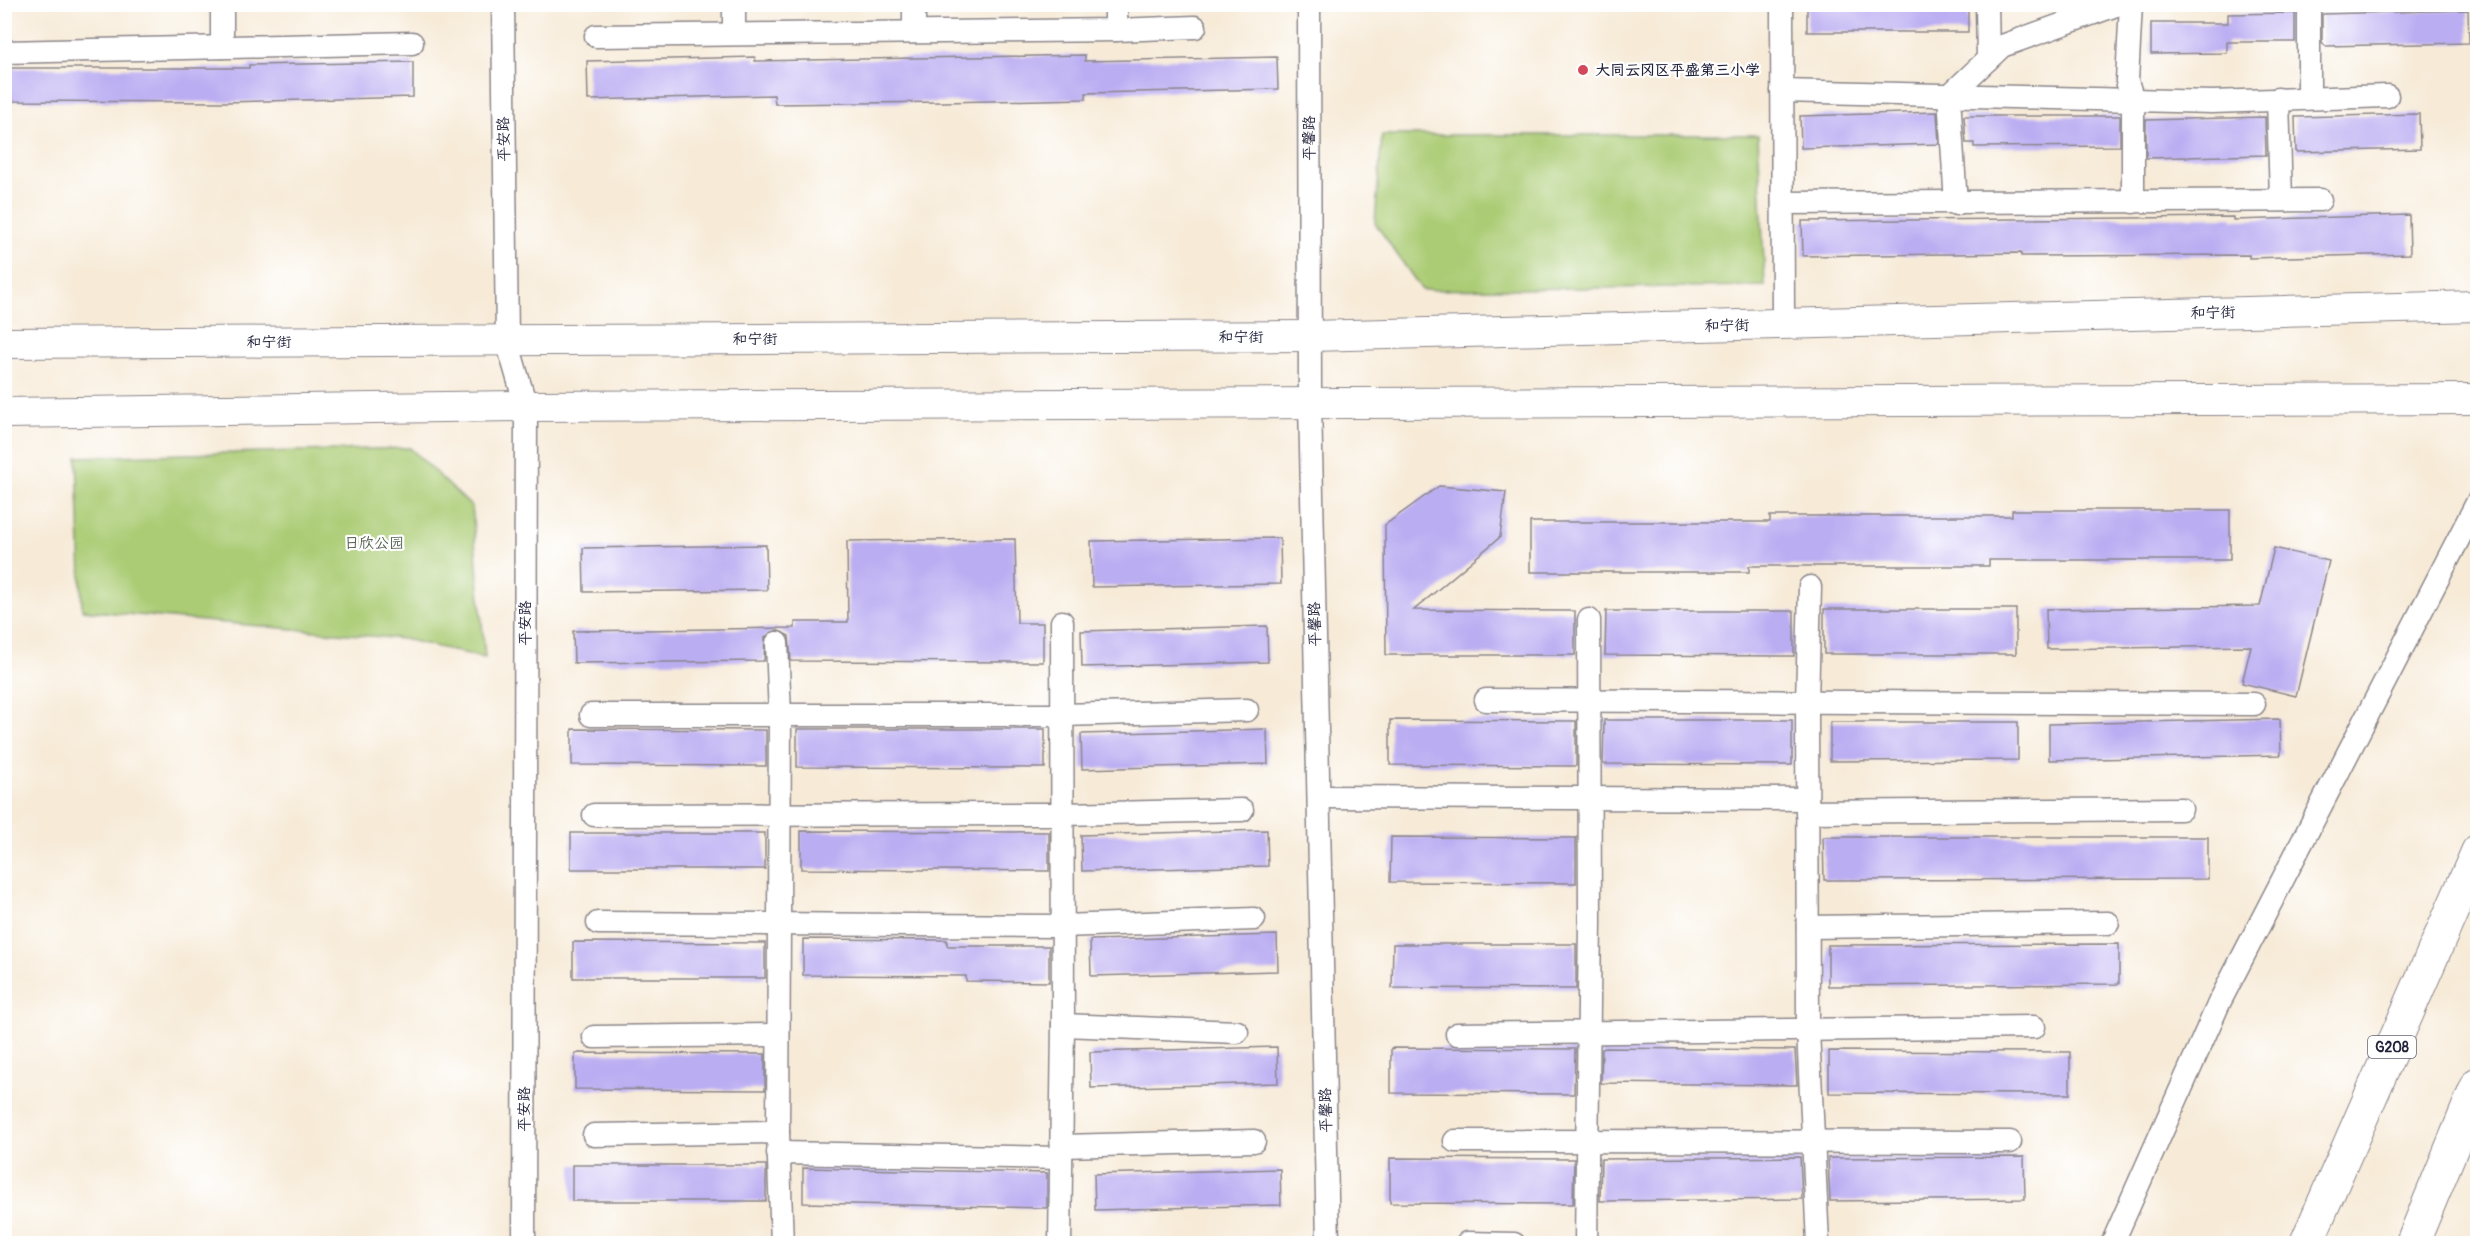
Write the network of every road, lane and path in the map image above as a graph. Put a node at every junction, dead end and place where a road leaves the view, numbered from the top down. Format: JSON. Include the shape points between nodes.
{"nodes":[{"id":1,"x":222,"y":4,"type":"edge"},
{"id":2,"x":503,"y":4,"type":"edge"},
{"id":3,"x":734,"y":4,"type":"edge"},
{"id":4,"x":914,"y":4,"type":"edge"},
{"id":5,"x":1116,"y":4,"type":"edge"},
{"id":6,"x":1309,"y":4,"type":"edge"},
{"id":7,"x":1782,"y":4,"type":"edge"},
{"id":8,"x":1987,"y":4,"type":"edge"},
{"id":9,"x":2119,"y":4,"type":"edge"},
{"id":10,"x":2131,"y":4,"type":"edge"},
{"id":11,"x":2308,"y":4,"type":"edge"},
{"id":12,"x":1195,"y":27,"type":"dead end"},
{"id":13,"x":1116,"y":30,"type":"junction"},
{"id":14,"x":914,"y":32,"type":"junction"},
{"id":15,"x":734,"y":33,"type":"junction"},
{"id":16,"x":596,"y":36,"type":"dead end"},
{"id":17,"x":412,"y":43,"type":"dead end"},
{"id":18,"x":222,"y":47,"type":"junction"},
{"id":19,"x":4,"y":52,"type":"edge"},
{"id":20,"x":1988,"y":59,"type":"junction"},
{"id":21,"x":1782,"y":91,"type":"junction"},
{"id":22,"x":1950,"y":96,"type":"junction"},
{"id":23,"x":2387,"y":96,"type":"dead end"},
{"id":24,"x":2309,"y":98,"type":"junction"},
{"id":25,"x":2278,"y":99,"type":"junction"},
{"id":26,"x":2133,"y":100,"type":"junction"},
{"id":27,"x":2281,"y":200,"type":"junction"},
{"id":28,"x":2320,"y":200,"type":"dead end"},
{"id":29,"x":2133,"y":202,"type":"junction"},
{"id":30,"x":1783,"y":203,"type":"junction"},
{"id":31,"x":1956,"y":204,"type":"junction"},
{"id":32,"x":2478,"y":306,"type":"edge"},
{"id":33,"x":1783,"y":324,"type":"junction"},
{"id":34,"x":1310,"y":336,"type":"junction"},
{"id":35,"x":507,"y":341,"type":"junction"},
{"id":36,"x":4,"y":344,"type":"edge"},
{"id":37,"x":2478,"y":399,"type":"edge"},
{"id":38,"x":1310,"y":402,"type":"junction"},
{"id":39,"x":526,"y":406,"type":"junction"},
{"id":40,"x":4,"y":413,"type":"edge"},
{"id":41,"x":2478,"y":501,"type":"edge"},
{"id":42,"x":1810,"y":587,"type":"dead end"},
{"id":43,"x":1589,"y":620,"type":"dead end"},
{"id":44,"x":1062,"y":622,"type":"dead end"},
{"id":45,"x":777,"y":643,"type":"dead end"},
{"id":46,"x":1486,"y":700,"type":"dead end"},
{"id":47,"x":1589,"y":701,"type":"junction"},
{"id":48,"x":1807,"y":702,"type":"junction"},
{"id":49,"x":2254,"y":704,"type":"dead end"},
{"id":50,"x":1247,"y":710,"type":"dead end"},
{"id":51,"x":591,"y":715,"type":"dead end"},
{"id":52,"x":780,"y":715,"type":"junction"},
{"id":53,"x":1062,"y":715,"type":"junction"},
{"id":54,"x":1319,"y":798,"type":"junction"},
{"id":55,"x":1590,"y":798,"type":"junction"},
{"id":56,"x":1807,"y":806,"type":"junction"},
{"id":57,"x":2181,"y":809,"type":"dead end"},
{"id":58,"x":1242,"y":810,"type":"dead end"},
{"id":59,"x":1063,"y":814,"type":"junction"},
{"id":60,"x":594,"y":815,"type":"dead end"},
{"id":61,"x":778,"y":815,"type":"junction"},
{"id":62,"x":2478,"y":851,"type":"edge"},
{"id":63,"x":1254,"y":919,"type":"dead end"},
{"id":64,"x":598,"y":923,"type":"dead end"},
{"id":65,"x":2108,"y":923,"type":"dead end"},
{"id":66,"x":777,"y":924,"type":"junction"},
{"id":67,"x":1063,"y":926,"type":"junction"},
{"id":68,"x":1808,"y":927,"type":"junction"},
{"id":69,"x":1063,"y":1025,"type":"junction"},
{"id":70,"x":2034,"y":1027,"type":"dead end"},
{"id":71,"x":1808,"y":1030,"type":"junction"},
{"id":72,"x":1237,"y":1032,"type":"dead end"},
{"id":73,"x":1457,"y":1034,"type":"dead end"},
{"id":74,"x":1589,"y":1034,"type":"junction"},
{"id":75,"x":777,"y":1035,"type":"junction"},
{"id":76,"x":594,"y":1037,"type":"dead end"},
{"id":77,"x":2478,"y":1084,"type":"edge"},
{"id":78,"x":594,"y":1135,"type":"dead end"},
{"id":79,"x":1254,"y":1141,"type":"dead end"},
{"id":80,"x":1455,"y":1141,"type":"dead end"},
{"id":81,"x":778,"y":1142,"type":"junction"},
{"id":82,"x":1588,"y":1142,"type":"junction"},
{"id":83,"x":1814,"y":1142,"type":"junction"},
{"id":84,"x":2010,"y":1142,"type":"dead end"},
{"id":85,"x":1062,"y":1152,"type":"junction"},
{"id":86,"x":1467,"y":1243,"type":"edge"},
{"id":87,"x":524,"y":1244,"type":"edge"},
{"id":88,"x":782,"y":1244,"type":"edge"},
{"id":89,"x":1060,"y":1244,"type":"edge"},
{"id":90,"x":1328,"y":1244,"type":"edge"},
{"id":91,"x":1514,"y":1244,"type":"edge"},
{"id":92,"x":1586,"y":1244,"type":"edge"},
{"id":93,"x":1818,"y":1244,"type":"edge"},
{"id":94,"x":2112,"y":1244,"type":"edge"},
{"id":95,"x":2306,"y":1244,"type":"edge"},
{"id":96,"x":2412,"y":1244,"type":"edge"}],
"edges":[{"from":1,"to":18,"type":"street"},
{"from":2,"to":35,"type":"street","name":"平安路"},
{"from":3,"to":15,"type":"street"},
{"from":4,"to":14,"type":"street"},
{"from":5,"to":13,"type":"street"},
{"from":6,"to":34,"type":"street","name":"平馨路"},
{"from":7,"to":21,"type":"street"},
{"from":8,"to":20,"type":"street"},
{"from":9,"to":20,"type":"street","via":[[2002,46]]},
{"from":10,"to":26,"type":"street","via":[[2127,81]]},
{"from":11,"to":24,"type":"street"},
{"from":12,"to":13,"type":"street"},
{"from":13,"to":14,"type":"street"},
{"from":14,"to":15,"type":"street"},
{"from":15,"to":16,"type":"street"},
{"from":17,"to":18,"type":"street"},
{"from":18,"to":19,"type":"street"},
{"from":20,"to":22,"type":"street"},
{"from":21,"to":22,"type":"street"},
{"from":21,"to":30,"type":"street"},
{"from":22,"to":26,"type":"street"},
{"from":22,"to":31,"type":"street"},
{"from":23,"to":24,"type":"street"},
{"from":24,"to":25,"type":"street"},
{"from":25,"to":26,"type":"street"},
{"from":25,"to":27,"type":"street"},
{"from":26,"to":29,"type":"street"},
{"from":27,"to":28,"type":"street"},
{"from":27,"to":29,"type":"street"},
{"from":29,"to":31,"type":"street"},
{"from":30,"to":31,"type":"street"},
{"from":30,"to":33,"type":"street"},
{"from":32,"to":33,"type":"main road","name":"和宁街"},
{"from":33,"to":34,"type":"main road","name":"和宁街"},
{"from":34,"to":35,"type":"main road","name":"和宁街"},
{"from":34,"to":38,"type":"street","name":"平馨路"},
{"from":35,"to":36,"type":"main road","name":"和宁街"},
{"from":35,"to":39,"type":"street","name":"平安路"},
{"from":37,"to":38,"type":"main road"},
{"from":38,"to":39,"type":"main road"},
{"from":38,"to":54,"type":"street","name":"平馨路"},
{"from":39,"to":40,"type":"main road"},
{"from":39,"to":87,"type":"street","name":"平安路"},
{"from":41,"to":94,"type":"street","via":[[2219,1003]]},
{"from":42,"to":48,"type":"street"},
{"from":43,"to":47,"type":"street"},
{"from":44,"to":53,"type":"street"},
{"from":45,"to":52,"type":"street"},
{"from":46,"to":47,"type":"street"},
{"from":47,"to":48,"type":"street"},
{"from":47,"to":55,"type":"street"},
{"from":48,"to":49,"type":"street"},
{"from":48,"to":56,"type":"street"},
{"from":50,"to":53,"type":"street"},
{"from":51,"to":52,"type":"street"},
{"from":52,"to":53,"type":"street"},
{"from":52,"to":61,"type":"street"},
{"from":53,"to":59,"type":"street"},
{"from":54,"to":55,"type":"street"},
{"from":54,"to":90,"type":"street","name":"平馨路"},
{"from":55,"to":56,"type":"street"},
{"from":55,"to":74,"type":"street"},
{"from":56,"to":57,"type":"street"},
{"from":56,"to":68,"type":"street"},
{"from":58,"to":59,"type":"street"},
{"from":59,"to":61,"type":"street"},
{"from":59,"to":67,"type":"street"},
{"from":60,"to":61,"type":"street"},
{"from":61,"to":66,"type":"street"},
{"from":62,"to":95,"type":"highway","number":"G208"},
{"from":63,"to":67,"type":"street"},
{"from":64,"to":66,"type":"street"},
{"from":65,"to":68,"type":"street"},
{"from":66,"to":67,"type":"street"},
{"from":66,"to":75,"type":"street"},
{"from":67,"to":69,"type":"street"},
{"from":68,"to":71,"type":"street"},
{"from":69,"to":72,"type":"street"},
{"from":69,"to":85,"type":"street"},
{"from":70,"to":71,"type":"street"},
{"from":71,"to":74,"type":"street"},
{"from":71,"to":83,"type":"street"},
{"from":73,"to":74,"type":"street"},
{"from":74,"to":82,"type":"street"},
{"from":75,"to":76,"type":"street"},
{"from":75,"to":81,"type":"street"},
{"from":77,"to":96,"type":"highway"},
{"from":78,"to":81,"type":"street"},
{"from":79,"to":85,"type":"street"},
{"from":80,"to":82,"type":"street"},
{"from":81,"to":85,"type":"street"},
{"from":81,"to":88,"type":"street"},
{"from":82,"to":83,"type":"street"},
{"from":82,"to":92,"type":"street"},
{"from":83,"to":84,"type":"street"},
{"from":83,"to":93,"type":"street"},
{"from":85,"to":89,"type":"street"},
{"from":86,"to":91,"type":"street"}]}
